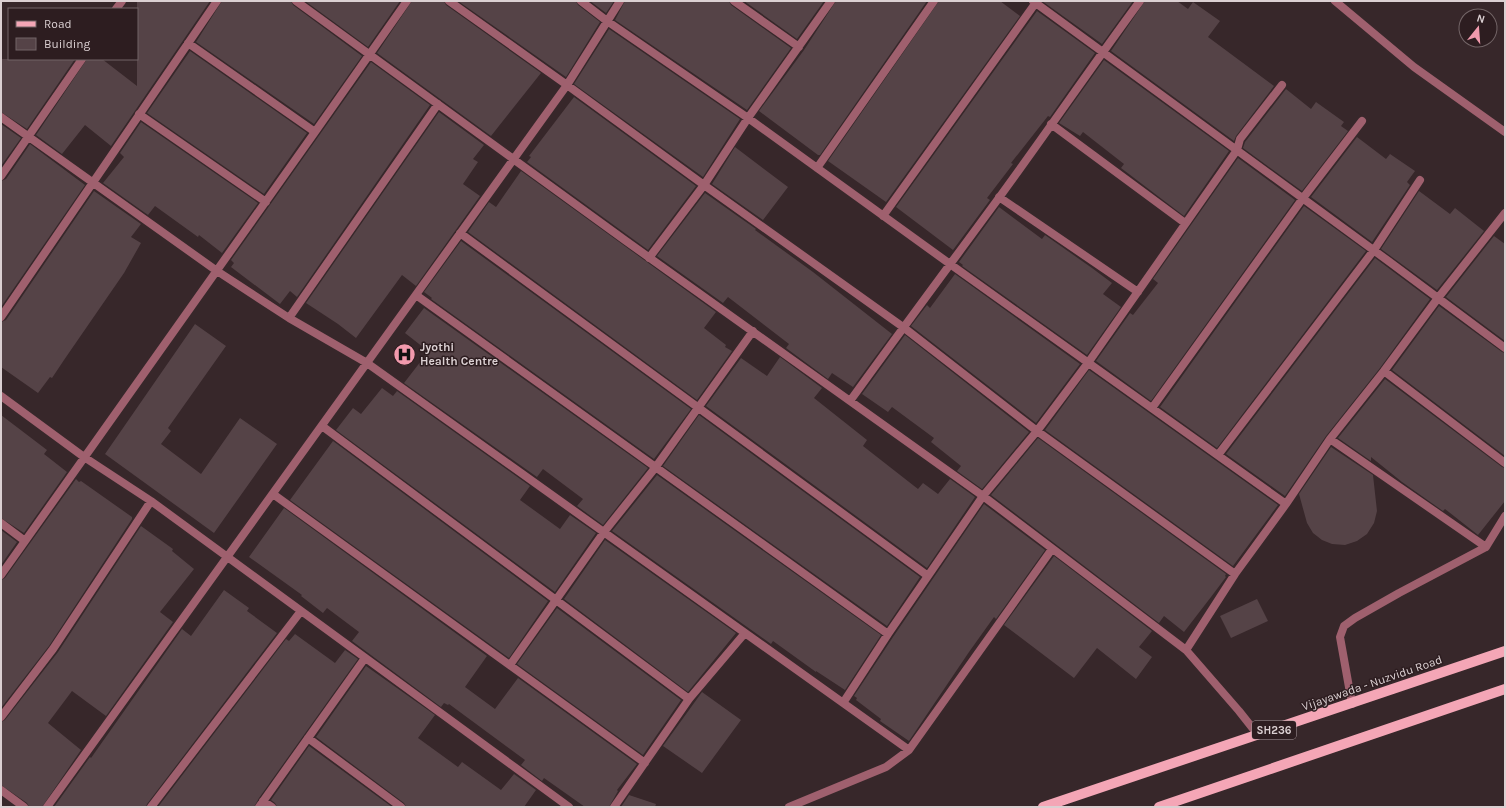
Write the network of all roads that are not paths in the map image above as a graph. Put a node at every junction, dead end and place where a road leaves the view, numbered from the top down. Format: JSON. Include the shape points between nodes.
{"nodes":[{"id":1,"x":217,"y":1,"type":"edge"},
{"id":2,"x":296,"y":1,"type":"edge"},
{"id":3,"x":407,"y":1,"type":"edge"},
{"id":4,"x":449,"y":1,"type":"edge"},
{"id":5,"x":581,"y":1,"type":"edge"},
{"id":6,"x":620,"y":1,"type":"edge"},
{"id":7,"x":734,"y":1,"type":"edge"},
{"id":8,"x":831,"y":1,"type":"edge"},
{"id":9,"x":934,"y":1,"type":"edge"},
{"id":10,"x":1140,"y":1,"type":"edge"},
{"id":11,"x":1336,"y":1,"type":"edge"},
{"id":12,"x":1035,"y":2,"type":"edge"},
{"id":13,"x":607,"y":21,"type":"junction"},
{"id":14,"x":188,"y":43,"type":"junction"},
{"id":15,"x":799,"y":47,"type":"junction"},
{"id":16,"x":1102,"y":52,"type":"junction"},
{"id":17,"x":370,"y":55,"type":"junction"},
{"id":18,"x":81,"y":60,"type":"edge"},
{"id":19,"x":567,"y":84,"type":"junction"},
{"id":20,"x":1282,"y":85,"type":"dead end"},
{"id":21,"x":438,"y":104,"type":"junction"},
{"id":22,"x":139,"y":114,"type":"junction"},
{"id":23,"x":1,"y":117,"type":"edge"},
{"id":24,"x":748,"y":118,"type":"junction"},
{"id":25,"x":1362,"y":121,"type":"dead end"},
{"id":26,"x":1051,"y":124,"type":"junction"},
{"id":27,"x":315,"y":132,"type":"junction"},
{"id":28,"x":1505,"y":132,"type":"edge"},
{"id":29,"x":28,"y":136,"type":"junction"},
{"id":30,"x":1237,"y":150,"type":"junction"},
{"id":31,"x":514,"y":158,"type":"junction"},
{"id":32,"x":817,"y":168,"type":"junction"},
{"id":33,"x":1,"y":176,"type":"edge"},
{"id":34,"x":1420,"y":180,"type":"dead end"},
{"id":35,"x":93,"y":182,"type":"junction"},
{"id":36,"x":704,"y":186,"type":"junction"},
{"id":37,"x":1000,"y":197,"type":"junction"},
{"id":38,"x":1303,"y":198,"type":"junction"},
{"id":39,"x":266,"y":202,"type":"junction"},
{"id":40,"x":1505,"y":213,"type":"edge"},
{"id":41,"x":883,"y":216,"type":"junction"},
{"id":42,"x":1186,"y":224,"type":"junction"},
{"id":43,"x":460,"y":233,"type":"junction"},
{"id":44,"x":1374,"y":250,"type":"junction"},
{"id":45,"x":649,"y":258,"type":"junction"},
{"id":46,"x":950,"y":264,"type":"junction"},
{"id":47,"x":217,"y":271,"type":"junction"},
{"id":48,"x":1138,"y":292,"type":"junction"},
{"id":49,"x":416,"y":295,"type":"junction"},
{"id":50,"x":1438,"y":298,"type":"junction"},
{"id":51,"x":1,"y":316,"type":"edge"},
{"id":52,"x":289,"y":318,"type":"junction"},
{"id":53,"x":903,"y":327,"type":"junction"},
{"id":54,"x":753,"y":332,"type":"junction"},
{"id":55,"x":1505,"y":348,"type":"edge"},
{"id":56,"x":367,"y":363,"type":"junction"},
{"id":57,"x":1088,"y":363,"type":"junction"},
{"id":58,"x":1384,"y":371,"type":"junction"},
{"id":59,"x":1,"y":396,"type":"edge"},
{"id":60,"x":850,"y":401,"type":"junction"},
{"id":61,"x":698,"y":408,"type":"junction"},
{"id":62,"x":1152,"y":408,"type":"junction"},
{"id":63,"x":322,"y":426,"type":"junction"},
{"id":64,"x":1037,"y":431,"type":"junction"},
{"id":65,"x":1330,"y":439,"type":"junction"},
{"id":66,"x":1218,"y":455,"type":"junction"},
{"id":67,"x":84,"y":457,"type":"junction"},
{"id":68,"x":1505,"y":463,"type":"edge"},
{"id":69,"x":656,"y":468,"type":"junction"},
{"id":70,"x":273,"y":494,"type":"junction"},
{"id":71,"x":983,"y":496,"type":"junction"},
{"id":72,"x":151,"y":501,"type":"junction"},
{"id":73,"x":1286,"y":504,"type":"junction"},
{"id":74,"x":1505,"y":516,"type":"edge"},
{"id":75,"x":1,"y":523,"type":"edge"},
{"id":76,"x":604,"y":532,"type":"junction"},
{"id":77,"x":25,"y":541,"type":"junction"},
{"id":78,"x":1486,"y":547,"type":"junction"},
{"id":79,"x":1052,"y":549,"type":"junction"},
{"id":80,"x":228,"y":557,"type":"junction"},
{"id":81,"x":1235,"y":574,"type":"junction"},
{"id":82,"x":1,"y":575,"type":"edge"},
{"id":83,"x":928,"y":576,"type":"junction"},
{"id":84,"x":557,"y":601,"type":"junction"},
{"id":85,"x":301,"y":611,"type":"junction"},
{"id":86,"x":745,"y":632,"type":"junction"},
{"id":87,"x":888,"y":634,"type":"junction"},
{"id":88,"x":1186,"y":650,"type":"junction"},
{"id":89,"x":1505,"y":651,"type":"edge"},
{"id":90,"x":365,"y":658,"type":"junction"},
{"id":91,"x":510,"y":665,"type":"junction"},
{"id":92,"x":1505,"y":689,"type":"edge"},
{"id":93,"x":689,"y":699,"type":"junction"},
{"id":94,"x":843,"y":703,"type":"junction"},
{"id":95,"x":1352,"y":704,"type":"junction"},
{"id":96,"x":1,"y":717,"type":"edge"},
{"id":97,"x":1258,"y":735,"type":"junction"},
{"id":98,"x":308,"y":738,"type":"junction"},
{"id":99,"x":909,"y":750,"type":"junction"},
{"id":100,"x":645,"y":763,"type":"junction"},
{"id":101,"x":1,"y":790,"type":"edge"},
{"id":102,"x":261,"y":804,"type":"edge"},
{"id":103,"x":24,"y":807,"type":"edge"},
{"id":104,"x":47,"y":807,"type":"edge"},
{"id":105,"x":151,"y":807,"type":"edge"},
{"id":106,"x":272,"y":807,"type":"edge"},
{"id":107,"x":401,"y":807,"type":"edge"},
{"id":108,"x":569,"y":807,"type":"edge"},
{"id":109,"x":614,"y":807,"type":"edge"},
{"id":110,"x":789,"y":807,"type":"edge"},
{"id":111,"x":1043,"y":807,"type":"edge"},
{"id":112,"x":1160,"y":807,"type":"edge"}],
"edges":[{"from":1,"to":14,"type":"street"},
{"from":2,"to":17,"type":"street"},
{"from":3,"to":17,"type":"street"},
{"from":4,"to":19,"type":"street"},
{"from":5,"to":13,"type":"street"},
{"from":6,"to":13,"type":"street"},
{"from":7,"to":15,"type":"street"},
{"from":8,"to":15,"type":"street"},
{"from":9,"to":32,"type":"street"},
{"from":10,"to":16,"type":"street"},
{"from":11,"to":28,"type":"street","via":[[1414,67]]},
{"from":12,"to":16,"type":"street"},
{"from":12,"to":41,"type":"street"},
{"from":13,"to":19,"type":"street"},
{"from":13,"to":24,"type":"street"},
{"from":14,"to":22,"type":"street"},
{"from":14,"to":27,"type":"street"},
{"from":15,"to":24,"type":"street"},
{"from":16,"to":26,"type":"street"},
{"from":16,"to":30,"type":"street"},
{"from":17,"to":21,"type":"street"},
{"from":17,"to":27,"type":"street"},
{"from":18,"to":29,"type":"street"},
{"from":19,"to":31,"type":"street"},
{"from":19,"to":36,"type":"street"},
{"from":20,"to":30,"type":"street","via":[[1240,139]]},
{"from":21,"to":31,"type":"street"},
{"from":21,"to":52,"type":"street"},
{"from":22,"to":35,"type":"street"},
{"from":22,"to":39,"type":"street"},
{"from":23,"to":29,"type":"street"},
{"from":24,"to":32,"type":"street"},
{"from":24,"to":36,"type":"street"},
{"from":25,"to":38,"type":"street"},
{"from":26,"to":37,"type":"street"},
{"from":26,"to":42,"type":"street"},
{"from":27,"to":39,"type":"street"},
{"from":29,"to":33,"type":"street"},
{"from":29,"to":35,"type":"street"},
{"from":30,"to":38,"type":"street"},
{"from":30,"to":42,"type":"street"},
{"from":31,"to":43,"type":"street"},
{"from":31,"to":45,"type":"street"},
{"from":32,"to":41,"type":"street"},
{"from":34,"to":44,"type":"street"},
{"from":35,"to":47,"type":"street"},
{"from":35,"to":51,"type":"street"},
{"from":36,"to":45,"type":"street"},
{"from":36,"to":53,"type":"street"},
{"from":37,"to":46,"type":"street"},
{"from":37,"to":48,"type":"street"},
{"from":38,"to":44,"type":"street"},
{"from":38,"to":62,"type":"street"},
{"from":39,"to":47,"type":"street"},
{"from":40,"to":50,"type":"street"},
{"from":41,"to":46,"type":"street"},
{"from":42,"to":48,"type":"street"},
{"from":43,"to":49,"type":"street"},
{"from":43,"to":61,"type":"street"},
{"from":44,"to":50,"type":"street"},
{"from":44,"to":66,"type":"street"},
{"from":45,"to":54,"type":"street"},
{"from":46,"to":53,"type":"street"},
{"from":46,"to":57,"type":"street"},
{"from":47,"to":52,"type":"street"},
{"from":47,"to":67,"type":"street"},
{"from":48,"to":57,"type":"street"},
{"from":49,"to":56,"type":"street"},
{"from":49,"to":69,"type":"street"},
{"from":50,"to":55,"type":"street"},
{"from":50,"to":58,"type":"street"},
{"from":52,"to":56,"type":"street"},
{"from":53,"to":60,"type":"street"},
{"from":53,"to":64,"type":"street"},
{"from":54,"to":60,"type":"street"},
{"from":54,"to":61,"type":"street"},
{"from":56,"to":63,"type":"street"},
{"from":56,"to":76,"type":"street"},
{"from":57,"to":62,"type":"street"},
{"from":57,"to":64,"type":"street"},
{"from":58,"to":65,"type":"street"},
{"from":58,"to":68,"type":"street"},
{"from":59,"to":67,"type":"street"},
{"from":60,"to":71,"type":"street"},
{"from":61,"to":69,"type":"street"},
{"from":61,"to":83,"type":"street"},
{"from":62,"to":66,"type":"street"},
{"from":63,"to":70,"type":"street"},
{"from":63,"to":84,"type":"street"},
{"from":64,"to":71,"type":"street"},
{"from":64,"to":81,"type":"street"},
{"from":65,"to":73,"type":"street"},
{"from":65,"to":78,"type":"street"},
{"from":66,"to":73,"type":"street"},
{"from":67,"to":72,"type":"street"},
{"from":67,"to":77,"type":"street"},
{"from":69,"to":76,"type":"street"},
{"from":69,"to":87,"type":"street"},
{"from":70,"to":80,"type":"street"},
{"from":70,"to":91,"type":"street"},
{"from":71,"to":79,"type":"street"},
{"from":71,"to":83,"type":"street"},
{"from":72,"to":80,"type":"street"},
{"from":72,"to":96,"type":"street","via":[[53,649]]},
{"from":73,"to":81,"type":"street"},
{"from":74,"to":78,"type":"street"},
{"from":75,"to":77,"type":"street"},
{"from":76,"to":84,"type":"street"},
{"from":76,"to":86,"type":"street"},
{"from":77,"to":82,"type":"street"},
{"from":78,"to":95,"type":"street","via":[[1399,593],[1344,626],[1340,637]]},
{"from":79,"to":88,"type":"street"},
{"from":79,"to":99,"type":"street"},
{"from":80,"to":85,"type":"street"},
{"from":80,"to":104,"type":"street"},
{"from":81,"to":88,"type":"street"},
{"from":83,"to":87,"type":"street"},
{"from":84,"to":91,"type":"street"},
{"from":84,"to":93,"type":"street"},
{"from":85,"to":90,"type":"street"},
{"from":85,"to":105,"type":"street"},
{"from":86,"to":93,"type":"street"},
{"from":86,"to":94,"type":"street"},
{"from":87,"to":94,"type":"street"},
{"from":88,"to":97,"type":"street"},
{"from":89,"to":95,"type":"main road","name":"Vijayawada - Nuzvidu Road","number":"SH236"},
{"from":90,"to":98,"type":"street"},
{"from":90,"to":108,"type":"street"},
{"from":91,"to":100,"type":"street"},
{"from":92,"to":112,"type":"main road"},
{"from":93,"to":100,"type":"street"},
{"from":94,"to":99,"type":"street"},
{"from":95,"to":97,"type":"main road","name":"Vijayawada - Nuzvidu Road","number":"SH236"},
{"from":97,"to":111,"type":"main road","name":"Vijayawada - Nuzvidu Road","number":"SH236"},
{"from":98,"to":102,"type":"street"},
{"from":98,"to":107,"type":"street"},
{"from":99,"to":110,"type":"street","via":[[886,767]]},
{"from":100,"to":109,"type":"street"},
{"from":101,"to":103,"type":"street"},
{"from":102,"to":106,"type":"street"}]}
